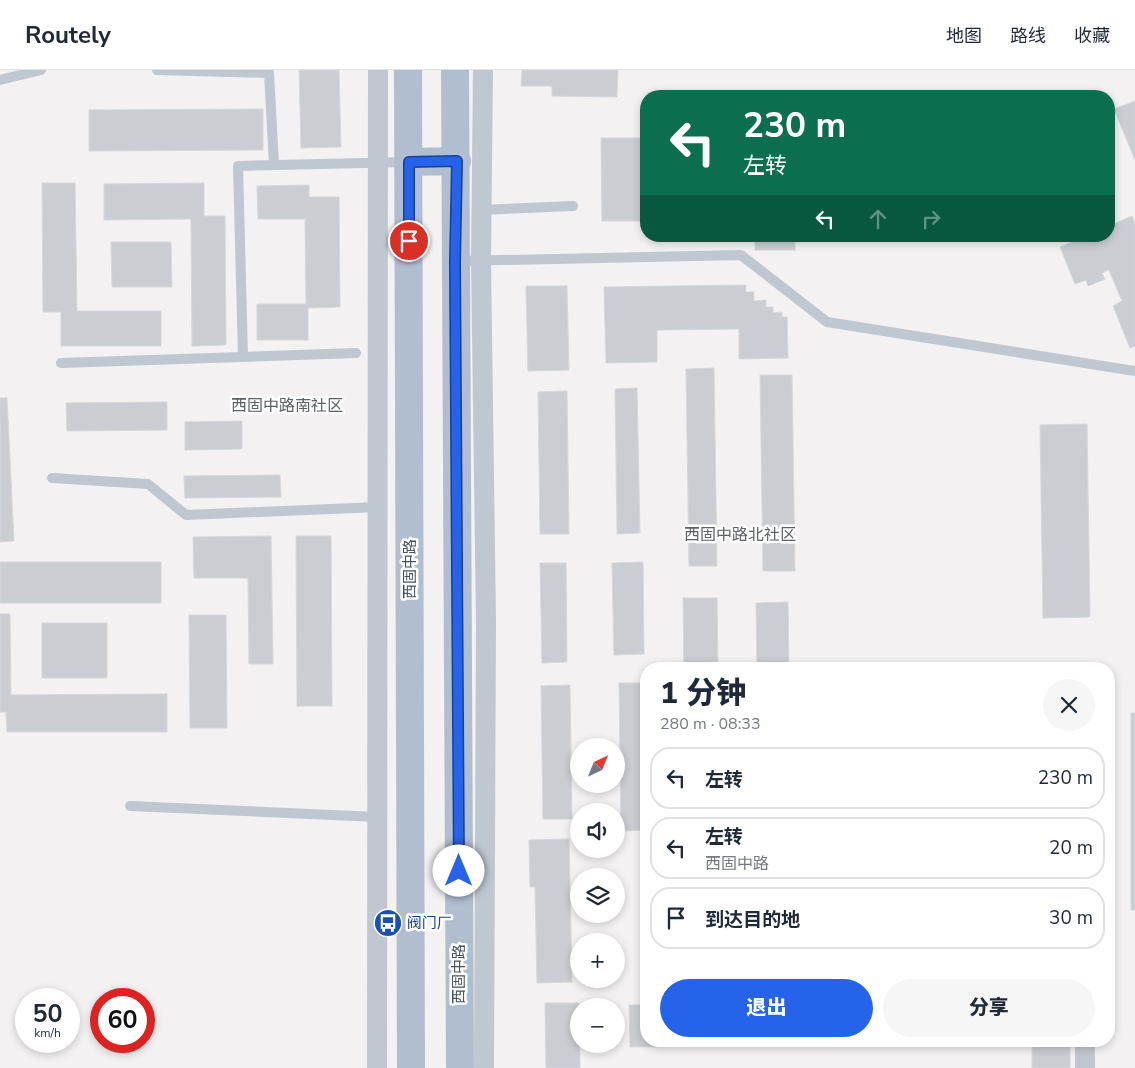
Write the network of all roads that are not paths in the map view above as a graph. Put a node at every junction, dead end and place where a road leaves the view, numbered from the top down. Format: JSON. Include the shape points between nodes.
{"nodes":[{"id":1,"x":41,"y":70,"type":"edge"},
{"id":2,"x":157,"y":70,"type":"edge"},
{"id":3,"x":378,"y":70,"type":"edge"},
{"id":4,"x":408,"y":70,"type":"edge"},
{"id":5,"x":455,"y":70,"type":"edge"},
{"id":6,"x":483,"y":70,"type":"edge"},
{"id":7,"x":0,"y":80,"type":"edge"},
{"id":8,"x":469,"y":119,"type":"junction"},
{"id":9,"x":457,"y":161,"type":"junction"},
{"id":10,"x":409,"y":162,"type":"junction"},
{"id":11,"x":379,"y":163,"type":"junction"},
{"id":12,"x":274,"y":165,"type":"junction"},
{"id":13,"x":572,"y":206,"type":"dead end"},
{"id":14,"x":482,"y":210,"type":"junction"},
{"id":15,"x":468,"y":261,"type":"junction"},
{"id":16,"x":356,"y":353,"type":"dead end"},
{"id":17,"x":243,"y":357,"type":"junction"},
{"id":18,"x":61,"y":363,"type":"dead end"},
{"id":19,"x":1135,"y":371,"type":"edge"},
{"id":20,"x":52,"y":478,"type":"dead end"},
{"id":21,"x":378,"y":506,"type":"junction"},
{"id":22,"x":130,"y":806,"type":"dead end"},
{"id":23,"x":377,"y":817,"type":"junction"},
{"id":24,"x":1085,"y":1047,"type":"edge"},
{"id":25,"x":377,"y":1068,"type":"edge"},
{"id":26,"x":411,"y":1068,"type":"edge"},
{"id":27,"x":460,"y":1068,"type":"edge"},
{"id":28,"x":484,"y":1068,"type":"edge"},
{"id":29,"x":1085,"y":1068,"type":"edge"}],
"edges":[{"from":1,"to":7,"type":"lane"},
{"from":2,"to":12,"type":"lane","via":[[269,73]]},
{"from":3,"to":11,"type":"street"},
{"from":4,"to":10,"type":"main road","name":"西固中路"},
{"from":5,"to":8,"type":"main road","name":"西固中路"},
{"from":6,"to":8,"type":"street"},
{"from":8,"to":9,"type":"main road","name":"西固中路"},
{"from":8,"to":14,"type":"street"},
{"from":9,"to":10,"type":"main road"},
{"from":9,"to":15,"type":"main road","name":"西固中路"},
{"from":10,"to":11,"type":"lane"},
{"from":10,"to":26,"type":"main road","name":"西固中路"},
{"from":11,"to":12,"type":"lane"},
{"from":11,"to":21,"type":"street"},
{"from":12,"to":17,"type":"lane","via":[[238,166]]},
{"from":13,"to":14,"type":"lane"},
{"from":14,"to":15,"type":"street"},
{"from":15,"to":19,"type":"lane","via":[[741,255],[827,322]]},
{"from":15,"to":27,"type":"main road","name":"西固中路"},
{"from":15,"to":28,"type":"street","via":[[486,622]]},
{"from":16,"to":17,"type":"lane"},
{"from":17,"to":18,"type":"lane"},
{"from":20,"to":21,"type":"lane","via":[[148,484],[186,515]]},
{"from":21,"to":23,"type":"street"},
{"from":22,"to":23,"type":"lane"},
{"from":23,"to":25,"type":"street"},
{"from":24,"to":29,"type":"street"}]}
